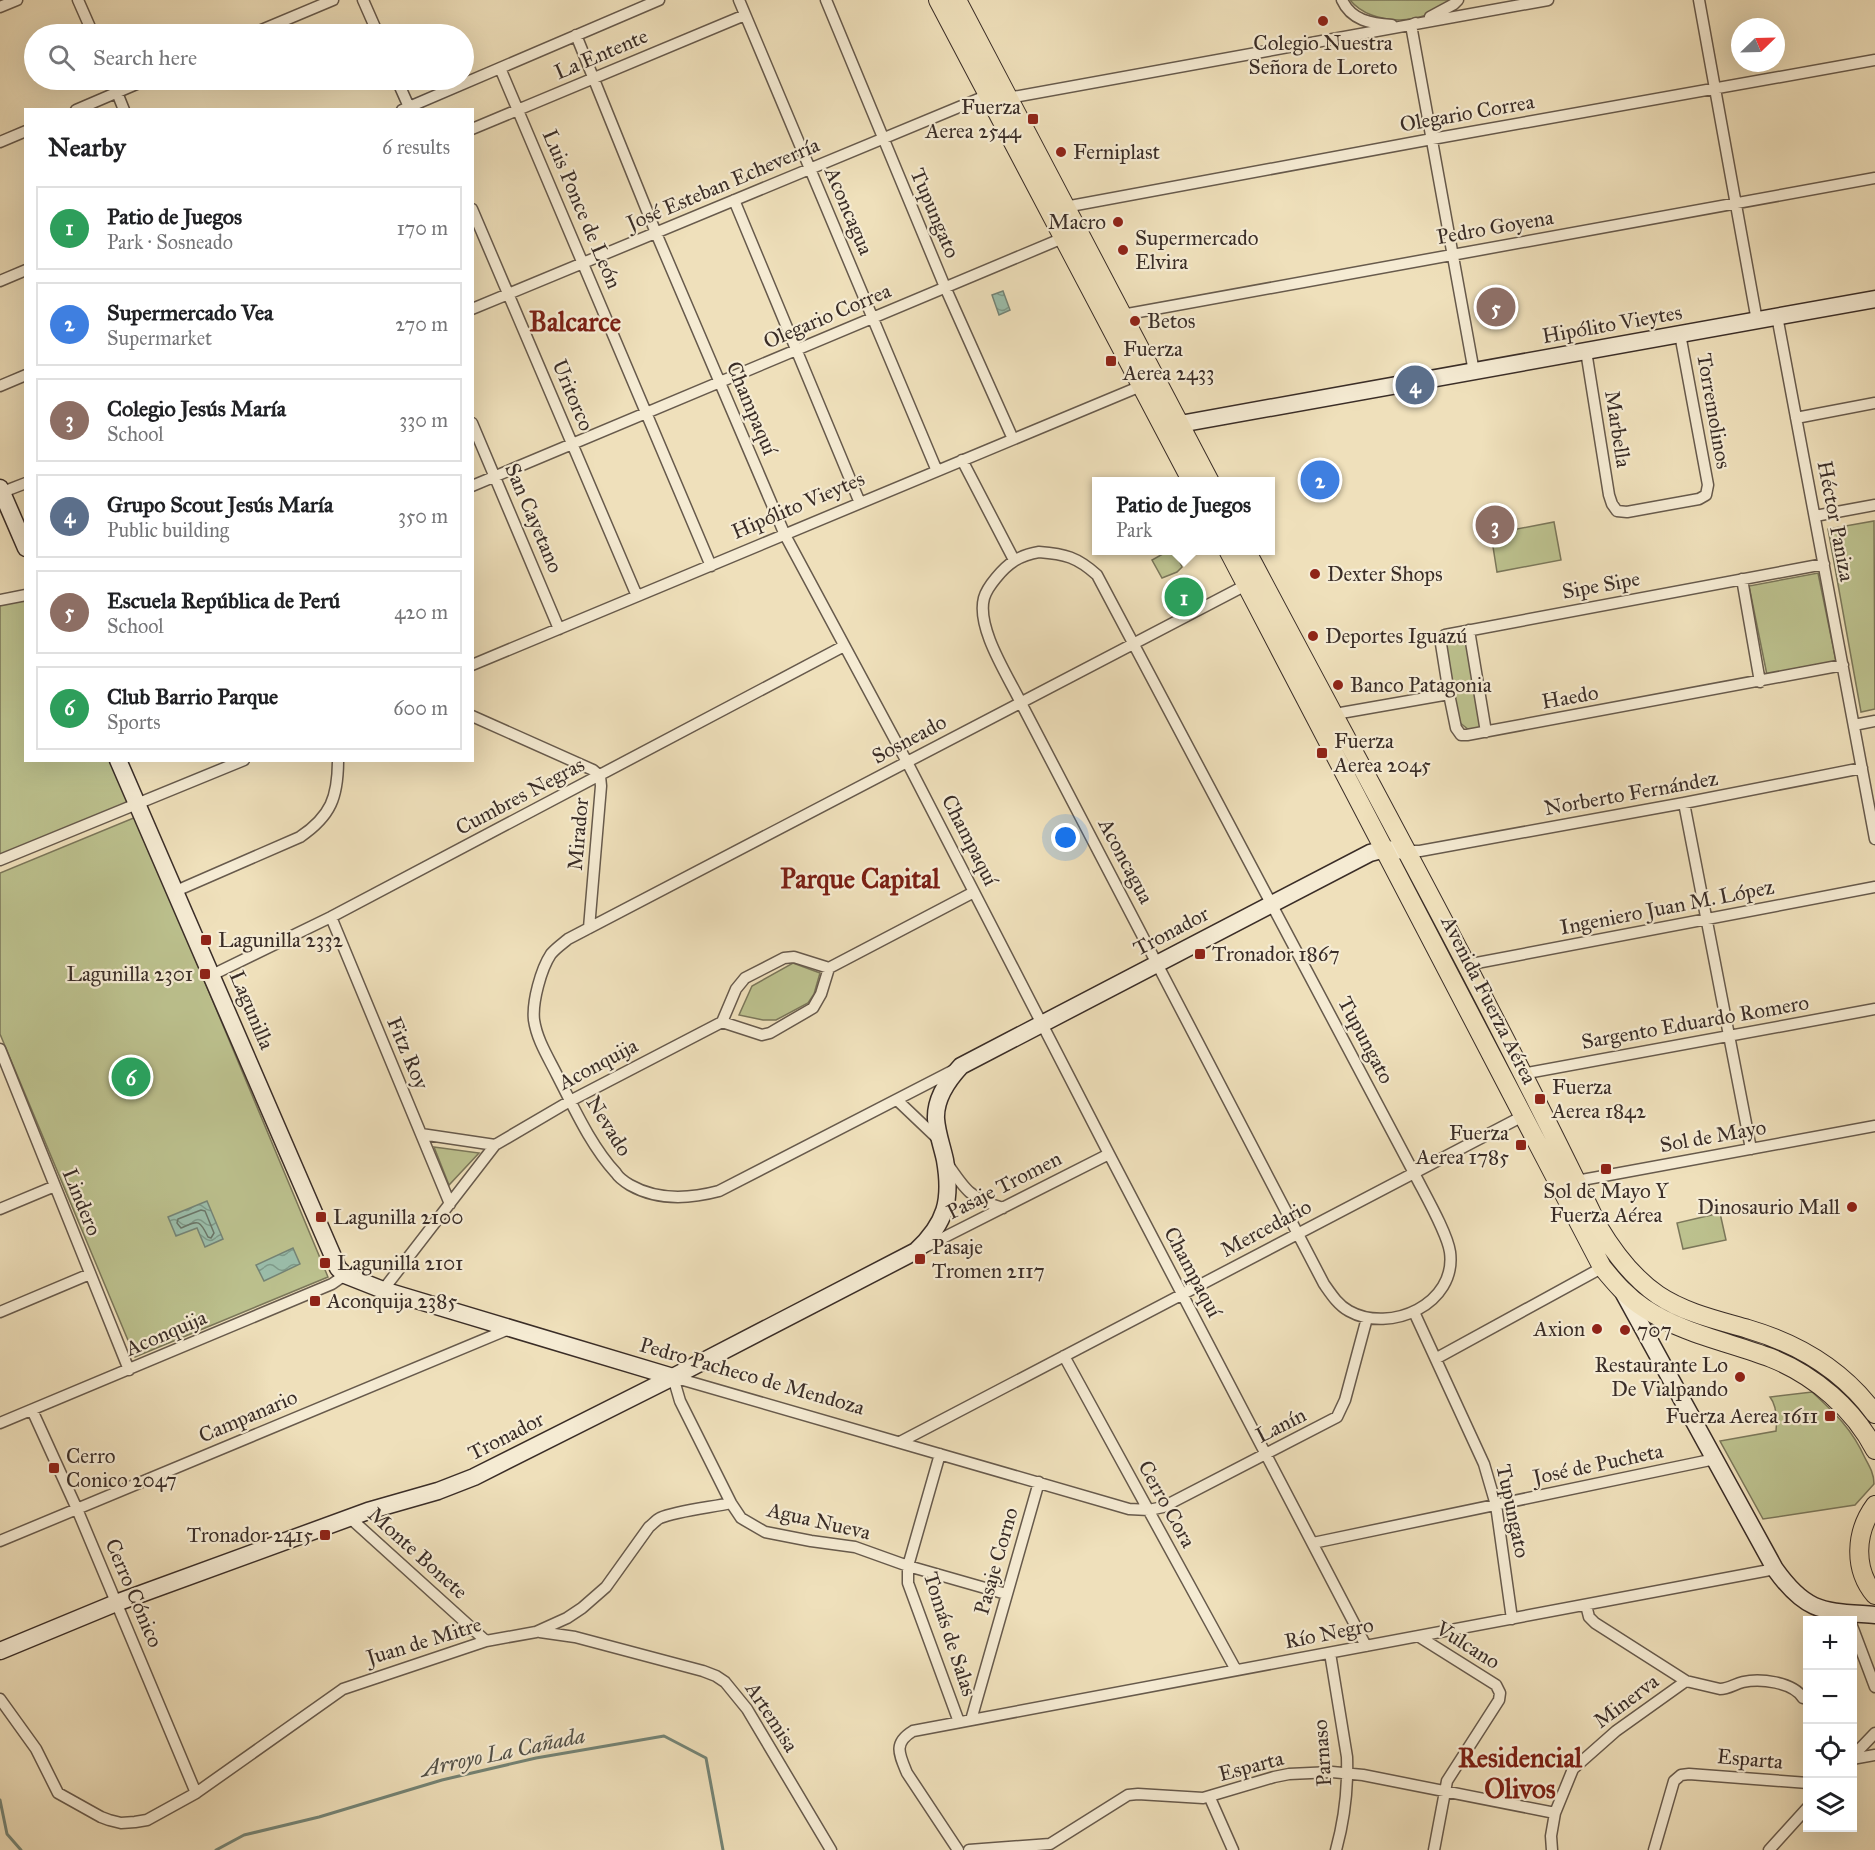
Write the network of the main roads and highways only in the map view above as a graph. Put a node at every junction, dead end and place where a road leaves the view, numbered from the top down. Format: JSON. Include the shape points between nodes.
{"nodes":[{"id":1,"x":938,"y":0,"type":"edge"},
{"id":2,"x":957,"y":0,"type":"edge"},
{"id":3,"x":1875,"y":299,"type":"edge"},
{"id":4,"x":1180,"y":424,"type":"junction"},
{"id":5,"x":1188,"y":477,"type":"edge"},
{"id":6,"x":1207,"y":477,"type":"edge"},
{"id":7,"x":1,"y":491,"type":"edge"},
{"id":8,"x":24,"y":543,"type":"edge"},
{"id":9,"x":1231,"y":555,"type":"edge"},
{"id":10,"x":1249,"y":555,"type":"edge"},
{"id":11,"x":119,"y":762,"type":"edge"},
{"id":12,"x":1385,"y":849,"type":"junction"},
{"id":13,"x":1406,"y":851,"type":"junction"},
{"id":14,"x":1568,"y":1183,"type":"junction"},
{"id":15,"x":345,"y":1275,"type":"joint"},
{"id":16,"x":1624,"y":1293,"type":"junction"},
{"id":17,"x":673,"y":1377,"type":"junction"},
{"id":18,"x":1875,"y":1414,"type":"edge"},
{"id":19,"x":1875,"y":1450,"type":"edge"},
{"id":20,"x":1875,"y":1505,"type":"edge"},
{"id":21,"x":1875,"y":1595,"type":"edge"},
{"id":22,"x":1873,"y":1615,"type":"edge"},
{"id":23,"x":1841,"y":1616,"type":"edge"},
{"id":24,"x":0,"y":1651,"type":"edge"}],
"edges":[{"from":1,"to":5,"type":"main road"},
{"from":2,"to":4,"type":"main road"},
{"from":3,"to":4,"type":"main road","name":"Hipólito Vieytes"},
{"from":4,"to":6,"type":"main road"},
{"from":7,"to":8,"type":"main road"},
{"from":9,"to":12,"type":"main road","name":"Avenida Fuerza Aérea"},
{"from":10,"to":13,"type":"main road","name":"Avenida Fuerza Aérea"},
{"from":11,"to":15,"type":"main road","name":"Lagunilla","via":[[334,1260]]},
{"from":12,"to":13,"type":"main road","name":"Tronador"},
{"from":12,"to":14,"type":"main road","name":"Avenida Fuerza Aérea","via":[[1523,1116]]},
{"from":12,"to":17,"type":"main road","name":"Tronador","via":[[961,1066],[950,1078],[936,1118],[948,1180],[944,1212],[938,1227],[916,1251]]},
{"from":13,"to":14,"type":"main road","name":"Avenida Fuerza Aérea","via":[[1522,1074]]},
{"from":14,"to":16,"type":"main road","name":"Avenida Fuerza Aérea","via":[[1602,1267]]},
{"from":14,"to":18,"type":"main road","name":"Avenida Fuerza Aérea","via":[[1620,1259],[1651,1289],[1698,1315],[1785,1341],[1810,1354],[1846,1381]]},
{"from":15,"to":17,"type":"main road","name":"Pedro Pacheco de Mendoza","via":[[383,1290]]},
{"from":16,"to":19,"type":"main road","name":"Avenida Fuerza Aérea","via":[[1682,1328],[1770,1358],[1811,1379],[1861,1426]]},
{"from":16,"to":23,"type":"main road","via":[[1775,1569],[1803,1600]]},
{"from":17,"to":24,"type":"main road","name":"Tronador","via":[[474,1477],[117,1603]]},
{"from":20,"to":21,"type":"main road","via":[[1865,1520],[1858,1550],[1865,1579]]},
{"from":22,"to":23,"type":"main road"}]}
